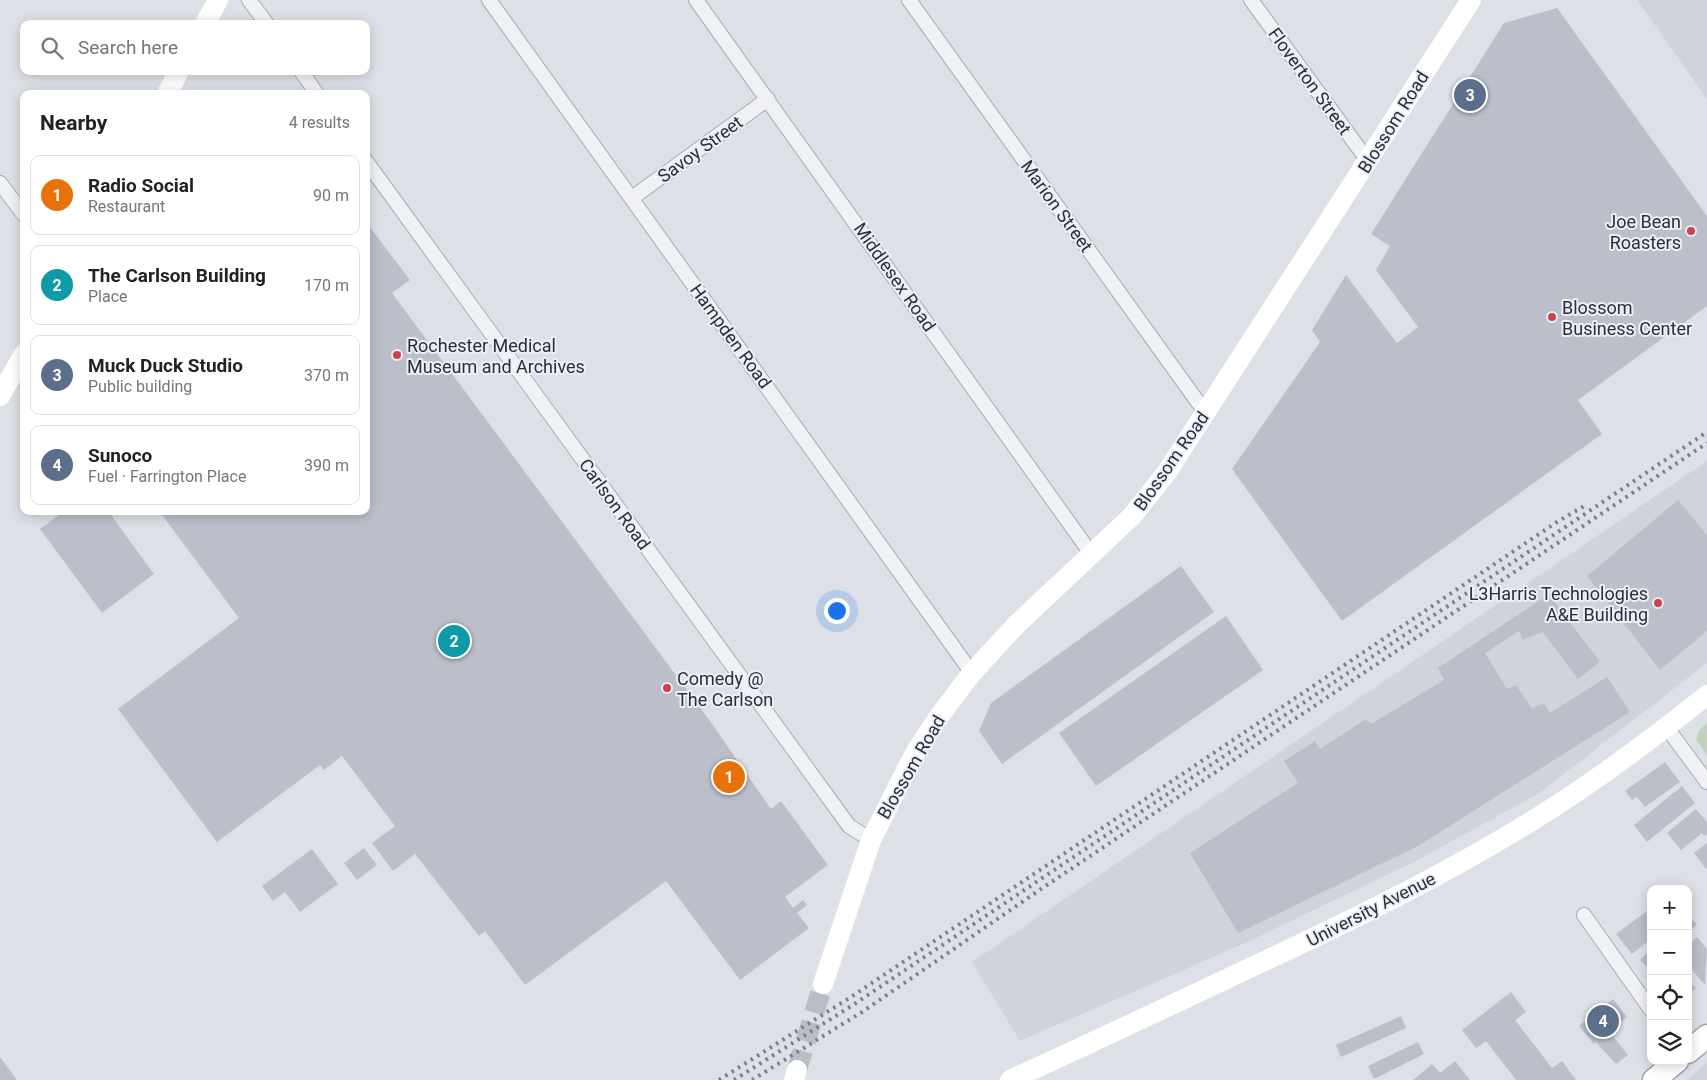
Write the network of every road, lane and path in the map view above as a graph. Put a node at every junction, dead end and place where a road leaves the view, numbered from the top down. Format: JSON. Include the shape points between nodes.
{"nodes":[{"id":1,"x":218,"y":0,"type":"edge"},
{"id":2,"x":249,"y":0,"type":"edge"},
{"id":3,"x":489,"y":0,"type":"edge"},
{"id":4,"x":696,"y":0,"type":"edge"},
{"id":5,"x":909,"y":0,"type":"edge"},
{"id":6,"x":1251,"y":0,"type":"edge"},
{"id":7,"x":1471,"y":0,"type":"edge"},
{"id":8,"x":207,"y":20,"type":"edge"},
{"id":9,"x":264,"y":20,"type":"edge"},
{"id":10,"x":177,"y":75,"type":"edge"},
{"id":11,"x":304,"y":75,"type":"edge"},
{"id":12,"x":169,"y":90,"type":"edge"},
{"id":13,"x":314,"y":90,"type":"edge"},
{"id":14,"x":768,"y":99,"type":"junction"},
{"id":15,"x":1368,"y":161,"type":"junction"},
{"id":16,"x":370,"y":167,"type":"edge"},
{"id":17,"x":0,"y":183,"type":"edge"},
{"id":18,"x":632,"y":198,"type":"junction"},
{"id":19,"x":20,"y":210,"type":"edge"},
{"id":20,"x":20,"y":361,"type":"edge"},
{"id":21,"x":0,"y":396,"type":"edge"},
{"id":22,"x":1205,"y":412,"type":"junction"},
{"id":23,"x":1092,"y":555,"type":"junction"},
{"id":24,"x":972,"y":673,"type":"junction"},
{"id":25,"x":1707,"y":695,"type":"edge"},
{"id":26,"x":1667,"y":728,"type":"junction"},
{"id":27,"x":1707,"y":782,"type":"edge"},
{"id":28,"x":871,"y":840,"type":"junction"},
{"id":29,"x":1584,"y":915,"type":"dead end"},
{"id":30,"x":823,"y":984,"type":"tunnel mouth"},
{"id":31,"x":1647,"y":1004,"type":"edge"},
{"id":32,"x":1707,"y":1036,"type":"edge"},
{"id":33,"x":1692,"y":1049,"type":"edge"},
{"id":34,"x":1672,"y":1065,"type":"edge"},
{"id":35,"x":1010,"y":1080,"type":"edge"},
{"id":36,"x":1654,"y":1080,"type":"edge"}],
"edges":[{"from":1,"to":8,"type":"street"},
{"from":2,"to":9,"type":"street"},
{"from":3,"to":18,"type":"street","name":"Hampden Road"},
{"from":4,"to":14,"type":"street","name":"Middlesex Road"},
{"from":5,"to":22,"type":"street","name":"Marion Street"},
{"from":6,"to":15,"type":"street","name":"Floverton Street"},
{"from":7,"to":15,"type":"street","name":"Blossom Road"},
{"from":10,"to":12,"type":"street"},
{"from":11,"to":13,"type":"street"},
{"from":14,"to":18,"type":"street","name":"Savoy Street"},
{"from":14,"to":23,"type":"street","name":"Middlesex Road"},
{"from":15,"to":22,"type":"street","name":"Blossom Road"},
{"from":16,"to":28,"type":"street","name":"Carlson Road","via":[[849,826]]},
{"from":17,"to":19,"type":"street"},
{"from":18,"to":24,"type":"street","name":"Hampden Road"},
{"from":20,"to":21,"type":"street"},
{"from":22,"to":23,"type":"street","name":"Blossom Road","via":[[1167,472],[1132,516]]},
{"from":23,"to":24,"type":"street","name":"Blossom Road","via":[[1016,624]]},
{"from":24,"to":28,"type":"street","name":"Blossom Road","via":[[916,752]]},
{"from":25,"to":26,"type":"street","name":"University Avenue"},
{"from":26,"to":27,"type":"street"},
{"from":26,"to":35,"type":"street","name":"University Avenue","via":[[1536,818],[1404,894]]},
{"from":28,"to":30,"type":"street","name":"Blossom Road"},
{"from":29,"to":31,"type":"street"},
{"from":32,"to":33,"type":"main road"},
{"from":34,"to":36,"type":"main road"}]}
